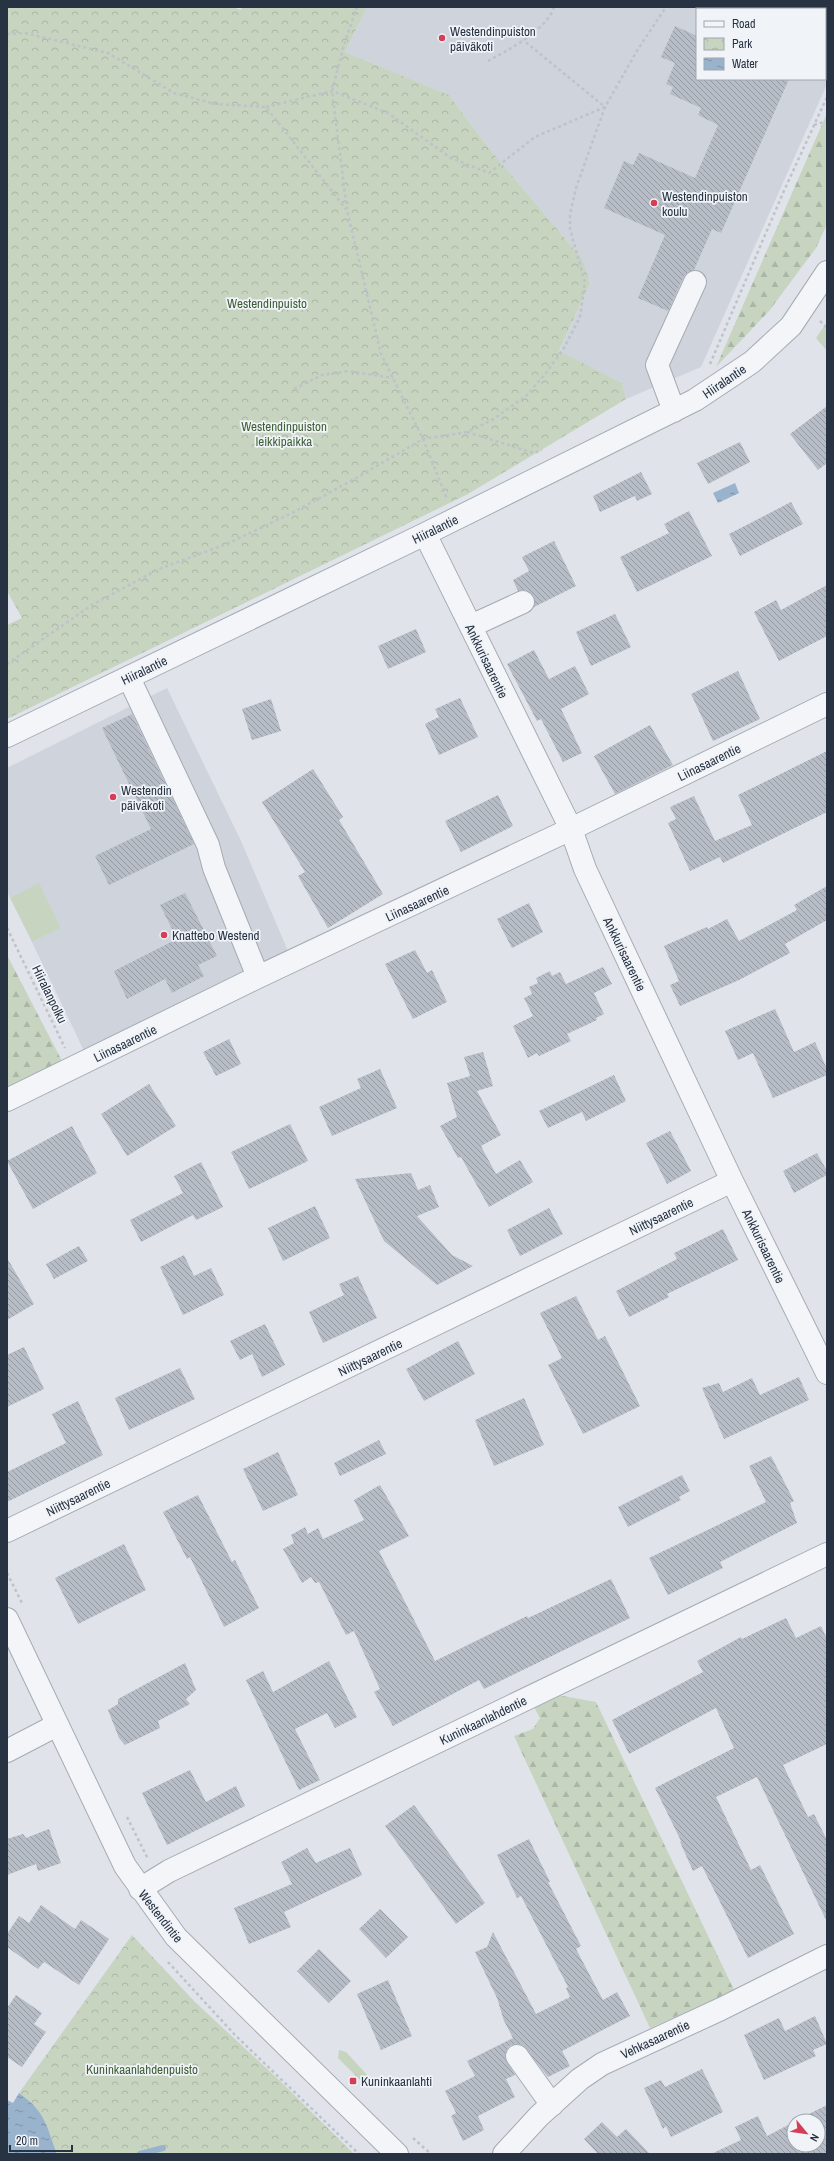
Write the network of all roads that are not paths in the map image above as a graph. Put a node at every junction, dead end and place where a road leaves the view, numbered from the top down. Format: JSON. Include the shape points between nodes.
{"nodes":[{"id":1,"x":827,"y":272,"type":"edge"},
{"id":2,"x":695,"y":282,"type":"dead end"},
{"id":3,"x":674,"y":411,"type":"junction"},
{"id":4,"x":425,"y":534,"type":"junction"},
{"id":5,"x":523,"y":602,"type":"dead end"},
{"id":6,"x":470,"y":626,"type":"junction"},
{"id":7,"x":129,"y":678,"type":"junction"},
{"id":8,"x":827,"y":704,"type":"edge"},
{"id":9,"x":7,"y":736,"type":"edge"},
{"id":10,"x":571,"y":830,"type":"junction"},
{"id":11,"x":258,"y":977,"type":"junction"},
{"id":12,"x":7,"y":1100,"type":"edge"},
{"id":13,"x":732,"y":1181,"type":"junction"},
{"id":14,"x":827,"y":1373,"type":"edge"},
{"id":15,"x":7,"y":1532,"type":"edge"},
{"id":16,"x":827,"y":1554,"type":"edge"},
{"id":17,"x":7,"y":1619,"type":"edge"},
{"id":18,"x":57,"y":1725,"type":"junction"},
{"id":19,"x":7,"y":1751,"type":"edge"},
{"id":20,"x":140,"y":1889,"type":"junction"},
{"id":21,"x":827,"y":1956,"type":"edge"},
{"id":22,"x":517,"y":2056,"type":"dead end"},
{"id":23,"x":552,"y":2105,"type":"junction"},
{"id":24,"x":397,"y":2154,"type":"edge"},
{"id":25,"x":504,"y":2154,"type":"edge"}],
"edges":[{"from":1,"to":3,"type":"street","name":"Hiiralantie","via":[[791,326],[752,362]]},
{"from":2,"to":3,"type":"street","via":[[657,365]]},
{"from":3,"to":4,"type":"street","name":"Hiiralantie"},
{"from":4,"to":6,"type":"street","name":"Ankkurisaarentie"},
{"from":4,"to":7,"type":"street","name":"Hiiralantie"},
{"from":5,"to":6,"type":"street"},
{"from":6,"to":10,"type":"street","name":"Ankkurisaarentie"},
{"from":7,"to":9,"type":"street","name":"Hiiralantie"},
{"from":7,"to":11,"type":"street","via":[[208,845],[214,868]]},
{"from":8,"to":10,"type":"street","name":"Liinasaarentie"},
{"from":10,"to":11,"type":"street","name":"Liinasaarentie"},
{"from":10,"to":13,"type":"street","name":"Ankkurisaarentie","via":[[585,869]]},
{"from":11,"to":12,"type":"street","name":"Liinasaarentie"},
{"from":13,"to":14,"type":"street","name":"Ankkurisaarentie"},
{"from":13,"to":15,"type":"street","name":"Niittysaarentie"},
{"from":16,"to":20,"type":"street","name":"Kuninkaanlahdentie","via":[[169,1871]]},
{"from":17,"to":18,"type":"street","name":"Westendintie"},
{"from":18,"to":19,"type":"street"},
{"from":18,"to":20,"type":"street","name":"Westendintie","via":[[125,1866]]},
{"from":20,"to":24,"type":"street","name":"Westendintie","via":[[176,1937]]},
{"from":21,"to":23,"type":"street","name":"Vehkasaarentie","via":[[602,2064],[580,2079]]},
{"from":22,"to":23,"type":"street"},
{"from":23,"to":25,"type":"street","name":"Vehkasaarentie"}]}
